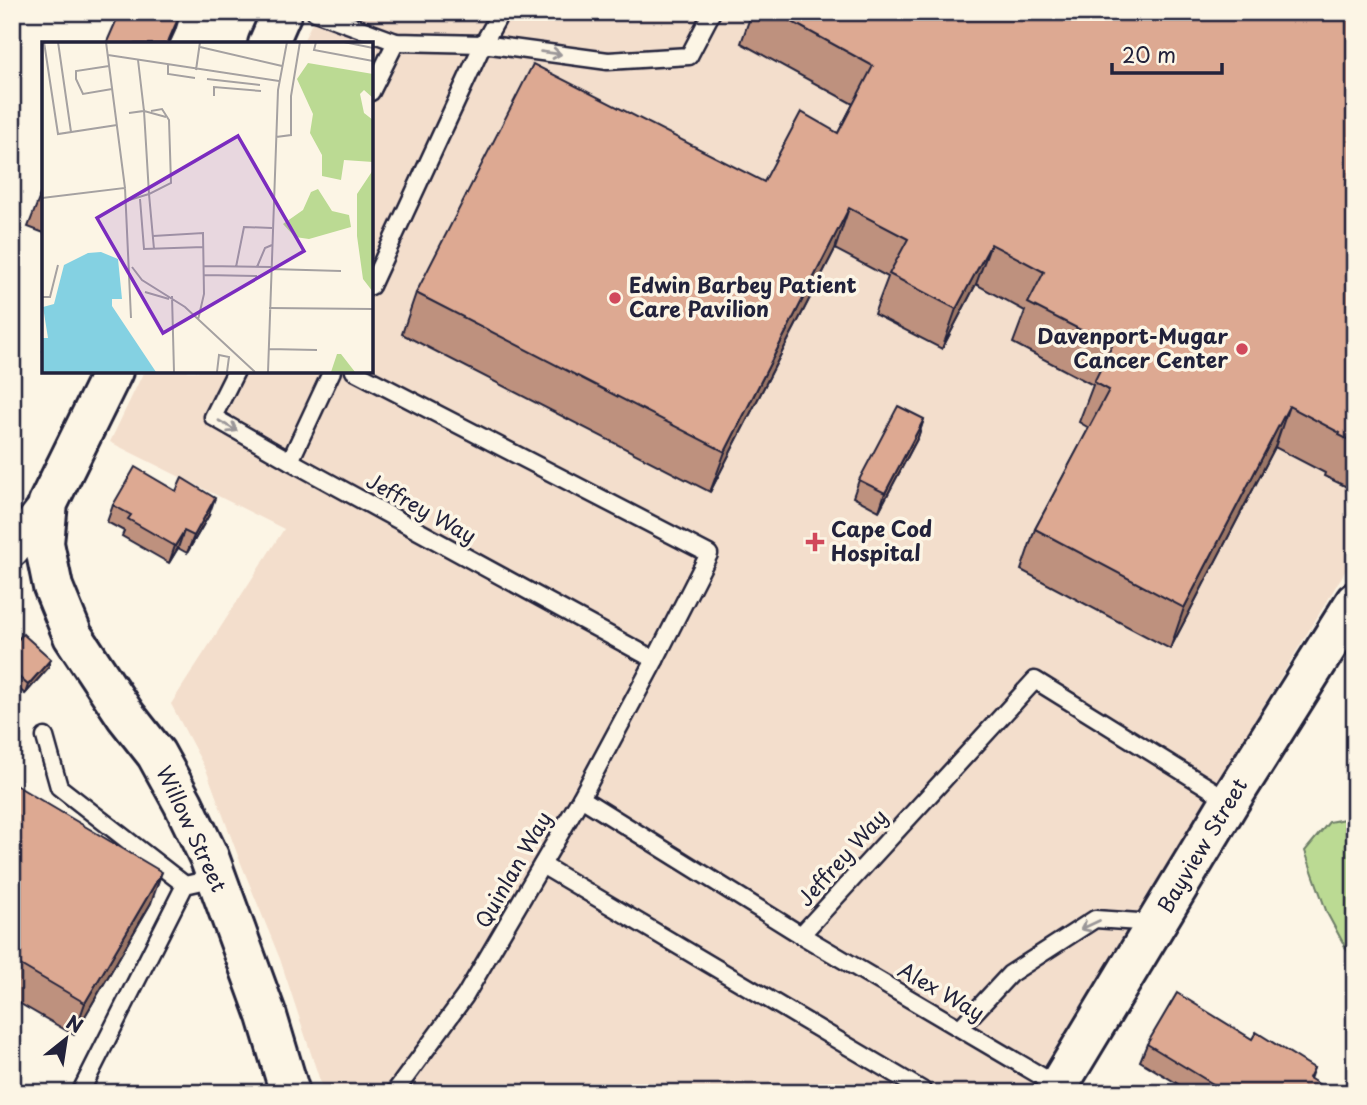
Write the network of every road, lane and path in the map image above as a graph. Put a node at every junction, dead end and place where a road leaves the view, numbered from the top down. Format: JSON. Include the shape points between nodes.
{"nodes":[{"id":1,"x":282,"y":12,"type":"edge"},
{"id":2,"x":315,"y":12,"type":"edge"},
{"id":3,"x":501,"y":12,"type":"edge"},
{"id":4,"x":712,"y":12,"type":"edge"},
{"id":5,"x":269,"y":42,"type":"edge"},
{"id":6,"x":396,"y":42,"type":"junction"},
{"id":7,"x":483,"y":44,"type":"junction"},
{"id":8,"x":373,"y":88,"type":"edge"},
{"id":9,"x":373,"y":282,"type":"edge"},
{"id":10,"x":112,"y":373,"type":"edge"},
{"id":11,"x":235,"y":373,"type":"edge"},
{"id":12,"x":330,"y":373,"type":"edge"},
{"id":13,"x":358,"y":373,"type":"edge"},
{"id":14,"x":290,"y":461,"type":"junction"},
{"id":15,"x":48,"y":503,"type":"junction"},
{"id":16,"x":12,"y":550,"type":"edge"},
{"id":17,"x":1355,"y":601,"type":"edge"},
{"id":18,"x":655,"y":660,"type":"junction"},
{"id":19,"x":45,"y":737,"type":"dead end"},
{"id":20,"x":581,"y":798,"type":"junction"},
{"id":21,"x":1230,"y":801,"type":"junction"},
{"id":22,"x":542,"y":865,"type":"junction"},
{"id":23,"x":201,"y":881,"type":"junction"},
{"id":24,"x":1157,"y":923,"type":"junction"},
{"id":25,"x":801,"y":935,"type":"junction"},
{"id":26,"x":960,"y":1028,"type":"junction"},
{"id":27,"x":1056,"y":1089,"type":"edge"},
{"id":28,"x":922,"y":1090,"type":"dead end"},
{"id":29,"x":80,"y":1093,"type":"edge"},
{"id":30,"x":290,"y":1093,"type":"edge"},
{"id":31,"x":394,"y":1093,"type":"edge"}],
"edges":[{"from":1,"to":5,"type":"street"},
{"from":2,"to":6,"type":"lane"},
{"from":3,"to":7,"type":"lane"},
{"from":7,"to":4,"type":"lane","one_way":true,"via":[[608,61],[689,56]]},
{"from":6,"to":7,"type":"lane"},
{"from":6,"to":8,"type":"lane"},
{"from":7,"to":9,"type":"lane"},
{"from":10,"to":15,"type":"street"},
{"from":11,"to":14,"type":"lane","name":"Jeffrey Way","one_way":true,"via":[[213,417]]},
{"from":12,"to":14,"type":"lane"},
{"from":13,"to":18,"type":"lane","name":"Quinlan Way","via":[[709,554]]},
{"from":14,"to":18,"type":"lane","name":"Jeffrey Way"},
{"from":15,"to":16,"type":"street"},
{"from":15,"to":23,"type":"street","name":"Willow Street","via":[[44,543],[53,587],[73,636],[156,754],[183,803],[209,856]]},
{"from":17,"to":21,"type":"street","name":"Bayview Street"},
{"from":18,"to":20,"type":"lane","name":"Quinlan Way"},
{"from":19,"to":23,"type":"lane","via":[[59,787]]},
{"from":20,"to":22,"type":"lane","name":"Quinlan Way"},
{"from":20,"to":25,"type":"lane","name":"Jeffrey Way"},
{"from":21,"to":24,"type":"street","name":"Bayview Street"},
{"from":21,"to":25,"type":"lane","name":"Jeffrey Way","via":[[1035,680]]},
{"from":22,"to":28,"type":"lane"},
{"from":22,"to":31,"type":"lane","name":"Quinlan Way","via":[[465,996]]},
{"from":23,"to":29,"type":"lane"},
{"from":23,"to":30,"type":"street","name":"Willow Street","via":[[267,1016]]},
{"from":24,"to":26,"type":"lane","one_way":true,"via":[[1095,919],[1010,974]]},
{"from":24,"to":27,"type":"street","name":"Bayview Street"},
{"from":25,"to":26,"type":"lane","name":"Alex Way"},
{"from":26,"to":27,"type":"lane","name":"Alex Way"}]}
